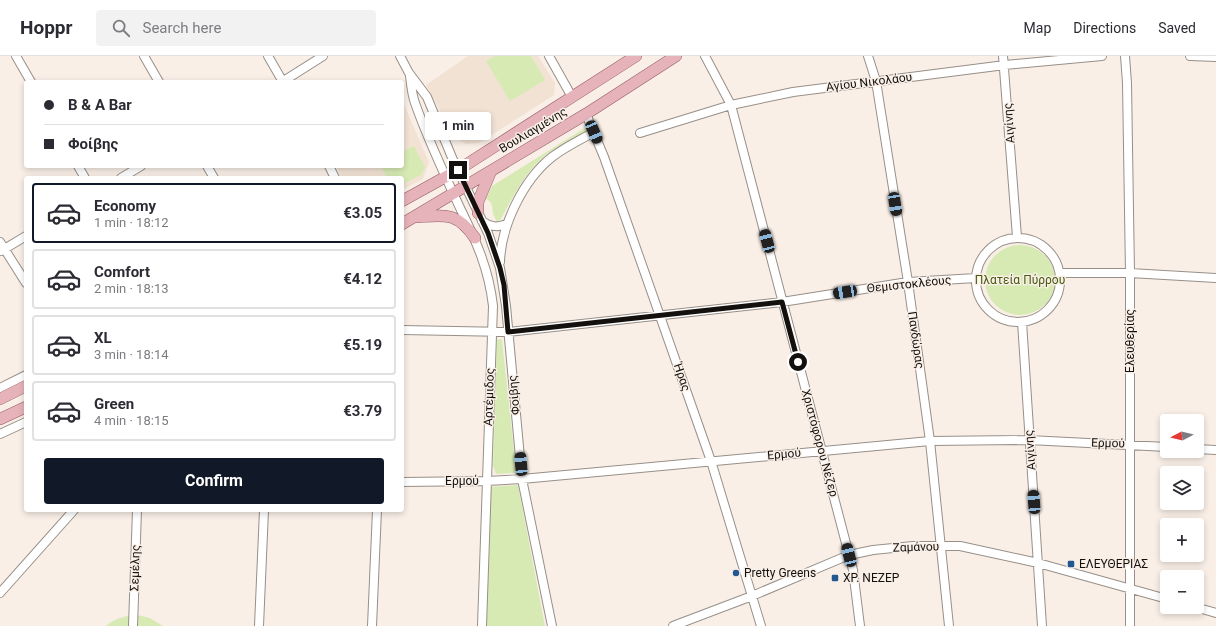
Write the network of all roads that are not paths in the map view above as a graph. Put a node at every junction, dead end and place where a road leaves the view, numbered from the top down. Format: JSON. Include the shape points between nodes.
{"nodes":[{"id":1,"x":16,"y":56,"type":"edge"},
{"id":2,"x":144,"y":56,"type":"edge"},
{"id":3,"x":268,"y":56,"type":"edge"},
{"id":4,"x":323,"y":56,"type":"edge"},
{"id":5,"x":400,"y":56,"type":"edge"},
{"id":6,"x":549,"y":56,"type":"edge"},
{"id":7,"x":636,"y":56,"type":"edge"},
{"id":8,"x":676,"y":56,"type":"edge"},
{"id":9,"x":705,"y":56,"type":"edge"},
{"id":10,"x":868,"y":56,"type":"edge"},
{"id":11,"x":1004,"y":56,"type":"edge"},
{"id":12,"x":1102,"y":56,"type":"edge"},
{"id":13,"x":1124,"y":56,"type":"edge"},
{"id":14,"x":1190,"y":56,"type":"edge"},
{"id":15,"x":1216,"y":57,"type":"edge"},
{"id":16,"x":1005,"y":66,"type":"junction"},
{"id":17,"x":409,"y":73,"type":"junction"},
{"id":18,"x":30,"y":80,"type":"edge"},
{"id":19,"x":158,"y":80,"type":"edge"},
{"id":20,"x":282,"y":80,"type":"edge"},
{"id":21,"x":286,"y":80,"type":"edge"},
{"id":22,"x":876,"y":81,"type":"junction"},
{"id":23,"x":572,"y":97,"type":"junction"},
{"id":24,"x":731,"y":105,"type":"junction"},
{"id":25,"x":586,"y":114,"type":"junction"},
{"id":26,"x":594,"y":132,"type":"junction"},
{"id":27,"x":640,"y":133,"type":"dead end"},
{"id":28,"x":138,"y":168,"type":"edge"},
{"id":29,"x":458,"y":170,"type":"junction"},
{"id":30,"x":491,"y":170,"type":"junction"},
{"id":31,"x":124,"y":176,"type":"edge"},
{"id":32,"x":446,"y":176,"type":"junction"},
{"id":33,"x":465,"y":186,"type":"junction"},
{"id":34,"x":454,"y":193,"type":"junction"},
{"id":35,"x":404,"y":200,"type":"edge"},
{"id":36,"x":414,"y":217,"type":"junction"},
{"id":37,"x":480,"y":217,"type":"junction"},
{"id":38,"x":404,"y":223,"type":"edge"},
{"id":39,"x":507,"y":224,"type":"junction"},
{"id":40,"x":24,"y":237,"type":"edge"},
{"id":41,"x":1017,"y":237,"type":"junction"},
{"id":42,"x":475,"y":238,"type":"junction"},
{"id":43,"x":2,"y":247,"type":"edge"},
{"id":44,"x":500,"y":268,"type":"junction"},
{"id":45,"x":1060,"y":273,"type":"junction"},
{"id":46,"x":1130,"y":273,"type":"junction"},
{"id":47,"x":976,"y":278,"type":"junction"},
{"id":48,"x":1216,"y":278,"type":"edge"},
{"id":49,"x":24,"y":280,"type":"edge"},
{"id":50,"x":908,"y":282,"type":"junction"},
{"id":51,"x":782,"y":302,"type":"junction"},
{"id":52,"x":660,"y":316,"type":"junction"},
{"id":53,"x":1022,"y":322,"type":"junction"},
{"id":54,"x":404,"y":330,"type":"edge"},
{"id":55,"x":491,"y":332,"type":"junction"},
{"id":56,"x":508,"y":332,"type":"junction"},
{"id":57,"x":24,"y":377,"type":"edge"},
{"id":58,"x":24,"y":387,"type":"edge"},
{"id":59,"x":0,"y":388,"type":"edge"},
{"id":60,"x":0,"y":399,"type":"edge"},
{"id":61,"x":24,"y":408,"type":"edge"},
{"id":62,"x":0,"y":419,"type":"edge"},
{"id":63,"x":24,"y":423,"type":"edge"},
{"id":64,"x":0,"y":434,"type":"edge"},
{"id":65,"x":1029,"y":440,"type":"junction"},
{"id":66,"x":930,"y":441,"type":"junction"},
{"id":67,"x":1130,"y":444,"type":"junction"},
{"id":68,"x":1160,"y":446,"type":"edge"},
{"id":69,"x":1204,"y":449,"type":"edge"},
{"id":70,"x":1216,"y":450,"type":"edge"},
{"id":71,"x":822,"y":451,"type":"junction"},
{"id":72,"x":711,"y":461,"type":"junction"},
{"id":73,"x":522,"y":479,"type":"junction"},
{"id":74,"x":404,"y":482,"type":"edge"},
{"id":75,"x":487,"y":482,"type":"junction"},
{"id":76,"x":72,"y":512,"type":"edge"},
{"id":77,"x":137,"y":512,"type":"edge"},
{"id":78,"x":264,"y":512,"type":"edge"},
{"id":79,"x":377,"y":512,"type":"edge"},
{"id":80,"x":941,"y":546,"type":"junction"},
{"id":81,"x":849,"y":555,"type":"junction"},
{"id":82,"x":1038,"y":563,"type":"junction"},
{"id":83,"x":1131,"y":588,"type":"junction"},
{"id":84,"x":0,"y":593,"type":"edge"},
{"id":85,"x":752,"y":596,"type":"junction"},
{"id":86,"x":1160,"y":597,"type":"edge"},
{"id":87,"x":1204,"y":610,"type":"edge"},
{"id":88,"x":1216,"y":613,"type":"edge"},
{"id":89,"x":133,"y":626,"type":"edge"},
{"id":90,"x":259,"y":626,"type":"edge"},
{"id":91,"x":372,"y":626,"type":"edge"},
{"id":92,"x":482,"y":626,"type":"edge"},
{"id":93,"x":552,"y":626,"type":"edge"},
{"id":94,"x":673,"y":626,"type":"edge"},
{"id":95,"x":761,"y":626,"type":"edge"},
{"id":96,"x":860,"y":626,"type":"edge"},
{"id":97,"x":949,"y":626,"type":"edge"},
{"id":98,"x":1042,"y":626,"type":"edge"},
{"id":99,"x":1130,"y":626,"type":"edge"}],
"edges":[{"from":1,"to":18,"type":"street"},
{"from":2,"to":19,"type":"street"},
{"from":3,"to":20,"type":"street"},
{"from":4,"to":21,"type":"street"},
{"from":5,"to":17,"type":"street"},
{"from":6,"to":23,"type":"street"},
{"from":7,"to":23,"type":"main road","name":"Βουλιαγμένης"},
{"from":8,"to":25,"type":"main road","name":"Βουλιαγμένης"},
{"from":9,"to":24,"type":"street","name":"Χριστόφορου Νέζερ"},
{"from":10,"to":22,"type":"street","name":"Πανδώρας"},
{"from":11,"to":16,"type":"street","name":"Αιγίνης"},
{"from":12,"to":16,"type":"street","name":"Αγίου Νικολάου"},
{"from":13,"to":46,"type":"street","name":"Ελευθερίας","via":[[1127,83]]},
{"from":14,"to":15,"type":"street"},
{"from":16,"to":22,"type":"street","name":"Αγίου Νικολάου"},
{"from":16,"to":41,"type":"street","name":"Αιγίνης"},
{"from":17,"to":29,"type":"street","name":"Φοίβης","via":[[427,97]]},
{"from":17,"to":32,"type":"street","name":"Αρτέμιδος","via":[[415,102]]},
{"from":22,"to":24,"type":"street","name":"Αγίου Νικολάου","via":[[793,92]]},
{"from":22,"to":50,"type":"street","name":"Πανδώρας"},
{"from":23,"to":29,"type":"main road","name":"Βουλιαγμένης"},
{"from":24,"to":27,"type":"street","name":"Αγίου Νικολάου"},
{"from":24,"to":51,"type":"street","name":"Χριστόφορου Νέζερ"},
{"from":25,"to":26,"type":"street","name":"Ήρας"},
{"from":25,"to":30,"type":"main road","name":"Βουλιαγμένης"},
{"from":26,"to":39,"type":"street","via":[[564,149],[542,166],[521,195]]},
{"from":26,"to":52,"type":"street","name":"Ήρας"},
{"from":28,"to":31,"type":"street"},
{"from":29,"to":32,"type":"main road","name":"Βουλιαγμένης"},
{"from":29,"to":33,"type":"street","name":"Φοίβης"},
{"from":30,"to":33,"type":"main road","name":"Βουλιαγμένης"},
{"from":30,"to":37,"type":"main road","via":[[478,202]]},
{"from":32,"to":34,"type":"street","name":"Αρτέμιδος"},
{"from":32,"to":35,"type":"main road","name":"Βουλιαγμένης"},
{"from":33,"to":34,"type":"main road","name":"Βουλιαγμένης"},
{"from":33,"to":37,"type":"street","name":"Φοίβης"},
{"from":34,"to":36,"type":"main road","name":"Βουλιαγμένης"},
{"from":34,"to":42,"type":"street","name":"Αρτέμιδος"},
{"from":36,"to":38,"type":"main road","name":"Βουλιαγμένης"},
{"from":36,"to":42,"type":"main road","via":[[449,216],[467,226]]},
{"from":37,"to":39,"type":"street","via":[[487,225],[494,227]]},
{"from":37,"to":44,"type":"street","name":"Φοίβης"},
{"from":39,"to":44,"type":"street"},
{"from":40,"to":43,"type":"street"},
{"from":41,"to":45,"type":"street","via":[[1032,240],[1045,247],[1055,259]]},
{"from":41,"to":47,"type":"street","via":[[1002,241],[989,250],[980,262]]},
{"from":42,"to":55,"type":"street","name":"Αρτέμιδος","via":[[491,290]]},
{"from":43,"to":49,"type":"street"},
{"from":44,"to":56,"type":"street","name":"Φοίβης"},
{"from":45,"to":46,"type":"street"},
{"from":45,"to":53,"type":"street","via":[[1060,287],[1047,311]]},
{"from":46,"to":48,"type":"street"},
{"from":46,"to":67,"type":"street","name":"Ελευθερίας"},
{"from":47,"to":50,"type":"street","name":"Θεμιστοκλέους"},
{"from":47,"to":53,"type":"street","via":[[978,292],[984,305],[995,315],[1008,321]]},
{"from":50,"to":51,"type":"street","name":"Θεμιστοκλέους"},
{"from":50,"to":66,"type":"street","name":"Πανδώρας"},
{"from":51,"to":52,"type":"street","name":"Θεμιστοκλέους"},
{"from":51,"to":71,"type":"street","name":"Χριστόφορου Νέζερ"},
{"from":52,"to":56,"type":"street","name":"Θεμιστοκλέους"},
{"from":52,"to":72,"type":"street","name":"Ήρας"},
{"from":53,"to":65,"type":"street","name":"Αιγίνης"},
{"from":54,"to":55,"type":"street"},
{"from":55,"to":56,"type":"street"},
{"from":55,"to":75,"type":"street","name":"Αρτέμιδος"},
{"from":56,"to":73,"type":"street","name":"Φοίβης"},
{"from":57,"to":59,"type":"street"},
{"from":58,"to":60,"type":"main road"},
{"from":61,"to":62,"type":"main road"},
{"from":63,"to":64,"type":"street"},
{"from":65,"to":66,"type":"street","name":"Ερμού"},
{"from":65,"to":67,"type":"street","name":"Ερμού"},
{"from":65,"to":82,"type":"street","name":"Αιγίνης"},
{"from":66,"to":71,"type":"street","name":"Ερμού"},
{"from":66,"to":80,"type":"street","name":"Πανδώρας"},
{"from":67,"to":68,"type":"street","name":"Ερμού"},
{"from":67,"to":83,"type":"street","name":"Ελευθερίας"},
{"from":69,"to":70,"type":"street"},
{"from":71,"to":72,"type":"street","name":"Ερμού"},
{"from":71,"to":81,"type":"street","name":"Χριστόφορου Νέζερ"},
{"from":72,"to":73,"type":"street","name":"Ερμού"},
{"from":72,"to":85,"type":"street","name":"Ήρας"},
{"from":73,"to":75,"type":"street","name":"Ερμού"},
{"from":73,"to":93,"type":"street","name":"Φοίβης"},
{"from":74,"to":75,"type":"street","name":"Ερμού"},
{"from":75,"to":92,"type":"street","name":"Αρτέμιδος"},
{"from":76,"to":84,"type":"street"},
{"from":77,"to":89,"type":"street","name":"Σεμέλης"},
{"from":78,"to":90,"type":"street"},
{"from":79,"to":91,"type":"street"},
{"from":80,"to":81,"type":"street","name":"Ζαμάνου","via":[[873,550]]},
{"from":80,"to":82,"type":"street","name":"Ζαμάνου","via":[[960,546]]},
{"from":80,"to":97,"type":"street","name":"Πανδώρας"},
{"from":81,"to":85,"type":"street","name":"Ζαμάνου"},
{"from":81,"to":96,"type":"street","name":"Χριστόφορου Νέζερ"},
{"from":82,"to":83,"type":"street","name":"Ζαμάνου"},
{"from":82,"to":98,"type":"street","name":"Αιγίνης"},
{"from":83,"to":86,"type":"street","name":"Ζαμάνου"},
{"from":83,"to":99,"type":"street","name":"Ελευθερίας"},
{"from":85,"to":94,"type":"street","name":"Ζαμάνου"},
{"from":85,"to":95,"type":"street","name":"Ήρας"},
{"from":87,"to":88,"type":"street"}]}
